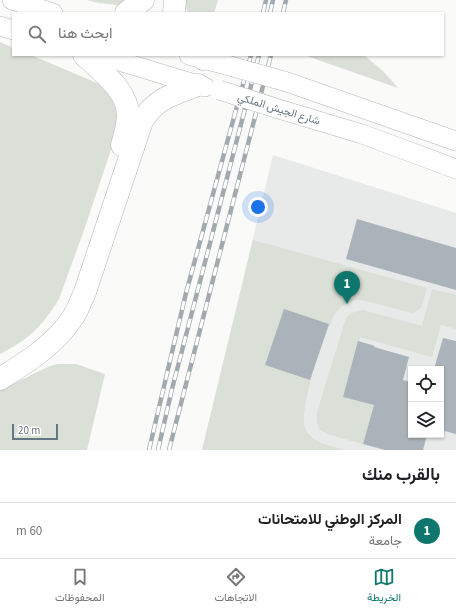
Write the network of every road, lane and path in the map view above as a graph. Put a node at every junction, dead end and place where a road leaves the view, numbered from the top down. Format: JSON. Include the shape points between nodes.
{"nodes":[{"id":1,"x":12,"y":0,"type":"edge"},
{"id":2,"x":143,"y":0,"type":"edge"},
{"id":3,"x":175,"y":0,"type":"edge"},
{"id":4,"x":49,"y":12,"type":"edge"},
{"id":5,"x":127,"y":12,"type":"edge"},
{"id":6,"x":174,"y":12,"type":"edge"},
{"id":7,"x":0,"y":26,"type":"edge"},
{"id":8,"x":12,"y":30,"type":"edge"},
{"id":9,"x":85,"y":56,"type":"edge"},
{"id":10,"x":102,"y":56,"type":"edge"},
{"id":11,"x":197,"y":56,"type":"edge"},
{"id":12,"x":208,"y":88,"type":"junction"},
{"id":13,"x":456,"y":141,"type":"edge"},
{"id":14,"x":456,"y":169,"type":"edge"},
{"id":15,"x":0,"y":362,"type":"edge"},
{"id":16,"x":0,"y":379,"type":"edge"}],
"edges":[{"from":1,"to":4,"type":"main road"},
{"from":2,"to":5,"type":"highway"},
{"from":3,"to":6,"type":"highway"},
{"from":7,"to":8,"type":"main road"},
{"from":9,"to":15,"type":"highway","via":[[121,94],[128,116],[126,131],[78,271],[57,317],[43,335],[26,349]]},
{"from":10,"to":12,"type":"main road","name":"شارع الجيش الملكي"},
{"from":11,"to":13,"type":"main road","bridge":true,"via":[[287,82]]},
{"from":12,"to":14,"type":"main road","name":"شارع الجيش الملكي","bridge":true,"via":[[362,134]]},
{"from":12,"to":16,"type":"highway","via":[[169,95],[147,113],[142,121],[85,292],[74,316],[45,350]]}]}
